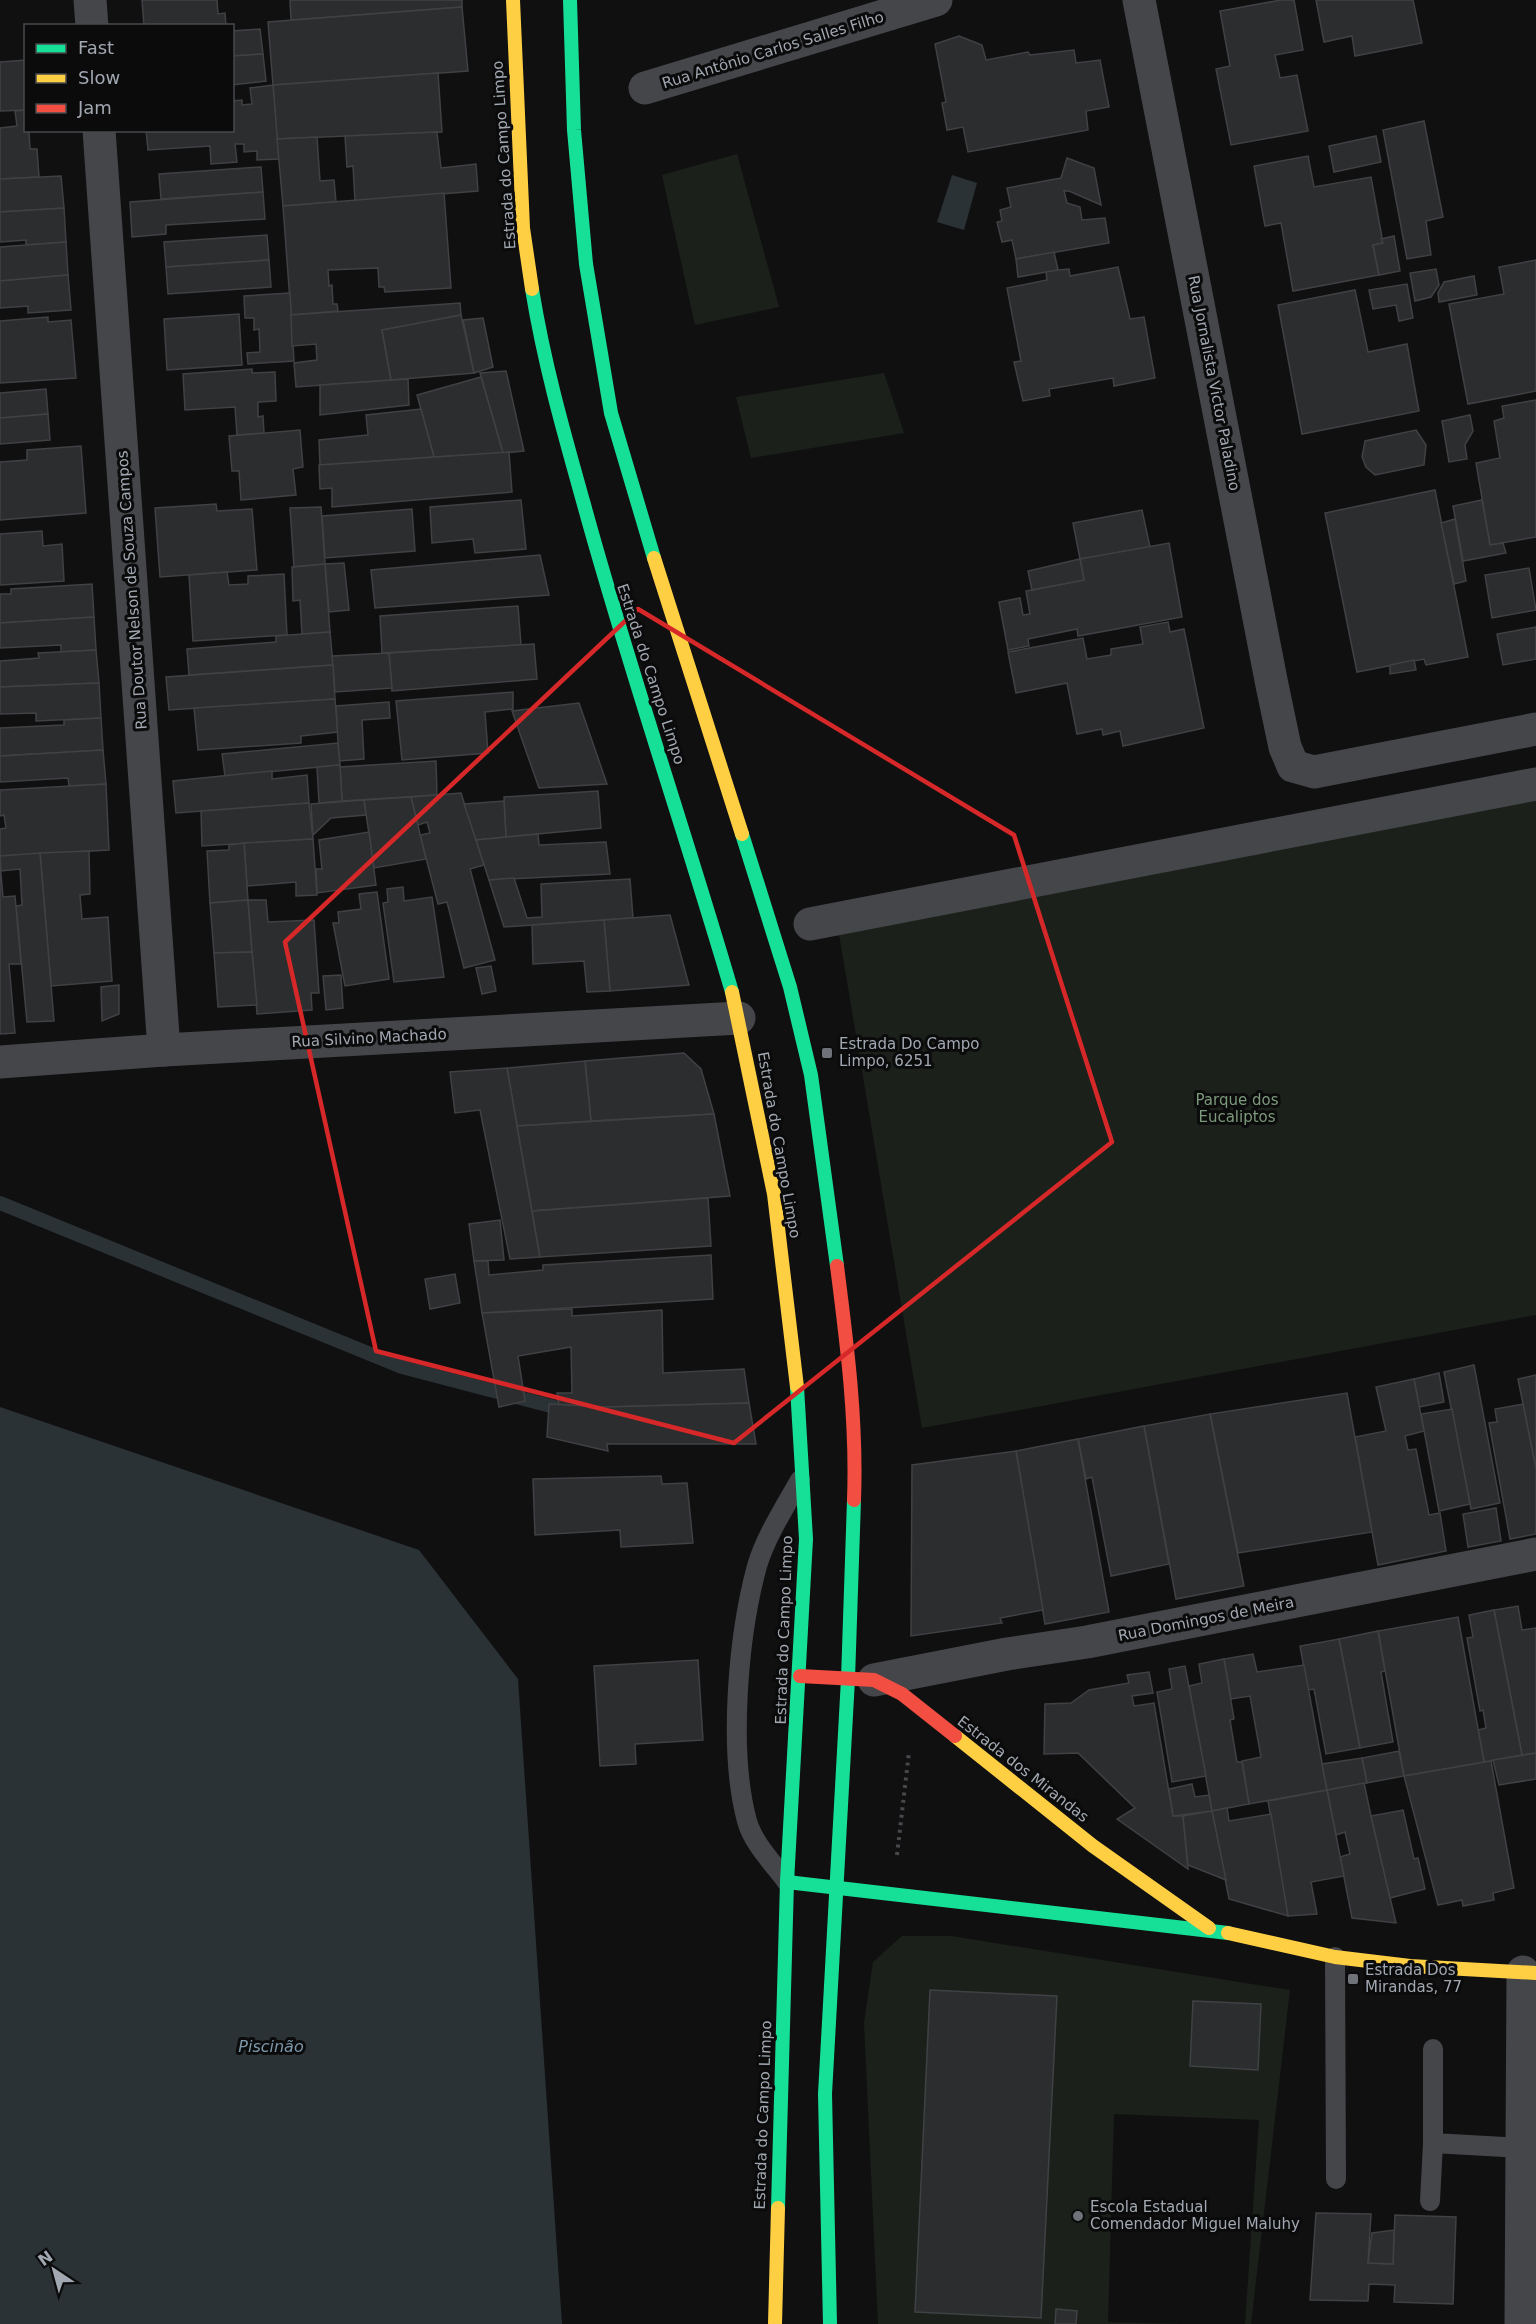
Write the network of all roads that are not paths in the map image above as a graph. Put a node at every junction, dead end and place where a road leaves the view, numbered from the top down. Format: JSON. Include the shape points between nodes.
{"nodes":[{"id":1,"x":90,"y":0,"type":"edge"},
{"id":2,"x":513,"y":0,"type":"edge"},
{"id":3,"x":570,"y":0,"type":"edge"},
{"id":4,"x":936,"y":0,"type":"edge"},
{"id":5,"x":1139,"y":0,"type":"edge"},
{"id":6,"x":92,"y":24,"type":"edge"},
{"id":7,"x":645,"y":88,"type":"dead end"},
{"id":8,"x":99,"y":132,"type":"edge"},
{"id":9,"x":1536,"y":729,"type":"edge"},
{"id":10,"x":1536,"y":784,"type":"edge"},
{"id":11,"x":810,"y":924,"type":"dead end"},
{"id":12,"x":739,"y":1018,"type":"junction"},
{"id":13,"x":164,"y":1050,"type":"junction"},
{"id":14,"x":0,"y":1062,"type":"edge"},
{"id":15,"x":801,"y":1478,"type":"junction"},
{"id":16,"x":1536,"y":1554,"type":"edge"},
{"id":17,"x":800,"y":1676,"type":"junction"},
{"id":18,"x":861,"y":1679,"type":"junction"},
{"id":19,"x":787,"y":1882,"type":"junction"},
{"id":20,"x":837,"y":1887,"type":"junction"},
{"id":21,"x":1211,"y":1929,"type":"junction"},
{"id":22,"x":1335,"y":1957,"type":"junction"},
{"id":23,"x":1529,"y":1972,"type":"edge"},
{"id":24,"x":1433,"y":2049,"type":"dead end"},
{"id":25,"x":1529,"y":2091,"type":"edge"},
{"id":26,"x":1433,"y":2143,"type":"junction"},
{"id":27,"x":1522,"y":2148,"type":"junction"},
{"id":28,"x":1336,"y":2179,"type":"dead end"},
{"id":29,"x":1430,"y":2201,"type":"dead end"},
{"id":30,"x":1529,"y":2272,"type":"edge"},
{"id":31,"x":775,"y":2324,"type":"edge"},
{"id":32,"x":830,"y":2324,"type":"edge"},
{"id":33,"x":1521,"y":2324,"type":"edge"}],
"edges":[{"from":1,"to":6,"type":"street"},
{"from":2,"to":12,"type":"main road","name":"Estrada do Campo Limpo","via":[[523,228],[542,353],[612,608],[688,841]]},
{"from":3,"to":18,"type":"main road","via":[[574,130],[586,264],[611,412],[787,975],[811,1075],[848,1344],[856,1442]]},
{"from":4,"to":7,"type":"street","name":"Rua Antônio Carlos Salles Filho"},
{"from":5,"to":9,"type":"street","name":"Rua Jornalista Victor Paladino","via":[[1274,695],[1293,766],[1314,772]]},
{"from":8,"to":13,"type":"street","name":"Rua Doutor Nelson de Souza Campos"},
{"from":10,"to":11,"type":"street"},
{"from":12,"to":13,"type":"street","name":"Rua Silvino Machado"},
{"from":12,"to":15,"type":"main road","name":"Estrada do Campo Limpo","via":[[774,1194],[795,1356]]},
{"from":13,"to":14,"type":"street","name":"Rua Silvino Machado"},
{"from":15,"to":17,"type":"main road","name":"Estrada do Campo Limpo","via":[[806,1539]]},
{"from":15,"to":19,"type":"lane","via":[[758,1564],[739,1662],[740,1767],[747,1822],[759,1846]]},
{"from":16,"to":18,"type":"street","name":"Rua Domingos de Meira","via":[[1087,1642]]},
{"from":17,"to":18,"type":"main road","name":"Estrada dos Mirandas"},
{"from":17,"to":19,"type":"main road","name":"Estrada do Campo Limpo"},
{"from":18,"to":20,"type":"main road"},
{"from":18,"to":21,"type":"main road","name":"Estrada dos Mirandas","via":[[902,1694],[1093,1846]]},
{"from":19,"to":20,"type":"main road","name":"Estrada dos Mirandas"},
{"from":19,"to":31,"type":"main road","name":"Estrada do Campo Limpo"},
{"from":20,"to":21,"type":"main road","name":"Estrada dos Mirandas"},
{"from":20,"to":32,"type":"main road","via":[[825,2094]]},
{"from":21,"to":22,"type":"main road","name":"Estrada dos Mirandas"},
{"from":22,"to":23,"type":"main road","name":"Estrada dos Mirandas","via":[[1410,1966]]},
{"from":22,"to":28,"type":"lane"},
{"from":23,"to":25,"type":"street"},
{"from":24,"to":26,"type":"lane"},
{"from":25,"to":27,"type":"street"},
{"from":26,"to":27,"type":"lane"},
{"from":26,"to":29,"type":"lane"},
{"from":27,"to":30,"type":"street"},
{"from":30,"to":33,"type":"street"}]}
